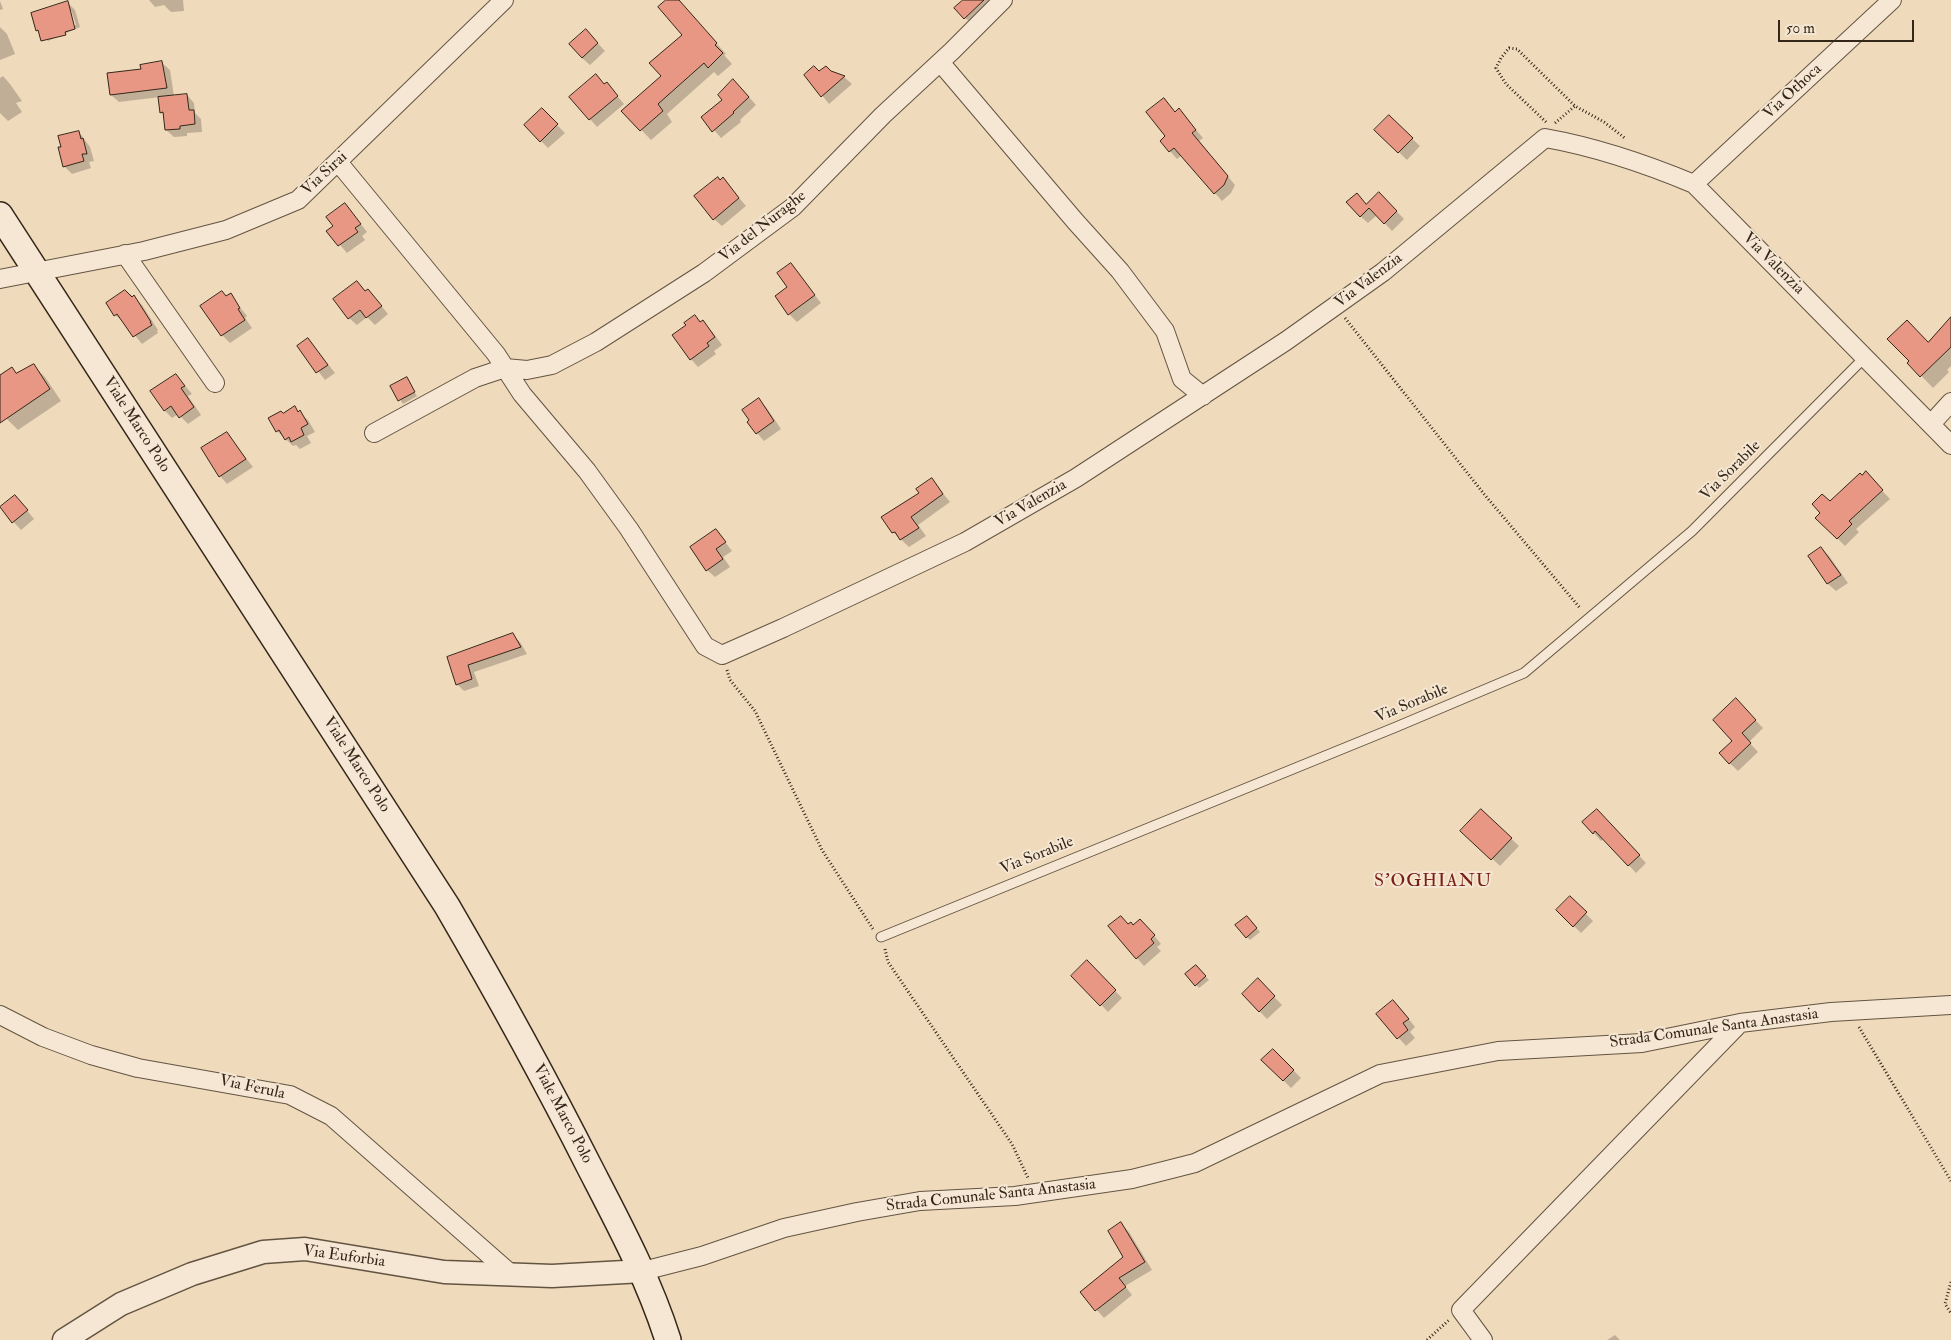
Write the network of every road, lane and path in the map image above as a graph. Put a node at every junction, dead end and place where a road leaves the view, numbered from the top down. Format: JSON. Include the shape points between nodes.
{"nodes":[{"id":1,"x":504,"y":0,"type":"edge"},
{"id":2,"x":1003,"y":0,"type":"edge"},
{"id":3,"x":1892,"y":0,"type":"edge"},
{"id":4,"x":940,"y":62,"type":"junction"},
{"id":5,"x":1575,"y":106,"type":"junction"},
{"id":6,"x":338,"y":162,"type":"junction"},
{"id":7,"x":1652,"y":167,"type":"junction"},
{"id":8,"x":1694,"y":184,"type":"junction"},
{"id":9,"x":0,"y":215,"type":"edge"},
{"id":10,"x":125,"y":254,"type":"junction"},
{"id":11,"x":36,"y":271,"type":"junction"},
{"id":12,"x":0,"y":279,"type":"edge"},
{"id":13,"x":1335,"y":306,"type":"junction"},
{"id":14,"x":1865,"y":357,"type":"junction"},
{"id":15,"x":505,"y":368,"type":"junction"},
{"id":16,"x":215,"y":383,"type":"dead end"},
{"id":17,"x":1203,"y":396,"type":"junction"},
{"id":18,"x":1951,"y":402,"type":"edge"},
{"id":19,"x":1931,"y":424,"type":"junction"},
{"id":20,"x":374,"y":433,"type":"dead end"},
{"id":21,"x":1951,"y":446,"type":"edge"},
{"id":22,"x":1588,"y":618,"type":"junction"},
{"id":23,"x":881,"y":937,"type":"dead end"},
{"id":24,"x":1951,"y":1005,"type":"edge"},
{"id":25,"x":1849,"y":1011,"type":"junction"},
{"id":26,"x":0,"y":1015,"type":"edge"},
{"id":27,"x":1740,"y":1023,"type":"junction"},
{"id":28,"x":1951,"y":1181,"type":"edge"},
{"id":29,"x":643,"y":1271,"type":"junction"},
{"id":30,"x":511,"y":1274,"type":"junction"},
{"id":31,"x":1951,"y":1282,"type":"edge"},
{"id":32,"x":1461,"y":1310,"type":"junction"},
{"id":33,"x":1951,"y":1313,"type":"edge"},
{"id":34,"x":64,"y":1340,"type":"edge"},
{"id":35,"x":668,"y":1340,"type":"edge"},
{"id":36,"x":1427,"y":1340,"type":"edge"},
{"id":37,"x":1483,"y":1340,"type":"edge"}],
"edges":[{"from":1,"to":6,"type":"street","name":"Via Sirai"},
{"from":2,"to":4,"type":"street","name":"Via del Nuraghe"},
{"from":3,"to":8,"type":"street","name":"Via Othoca"},
{"from":4,"to":15,"type":"street","name":"Via del Nuraghe","via":[[793,207],[704,273],[596,342],[552,365],[527,370]]},
{"from":4,"to":17,"type":"street","via":[[1120,271],[1165,331],[1182,379]]},
{"from":5,"to":5,"type":"path","via":[[1517,49],[1509,48],[1501,58],[1496,68],[1506,84],[1542,116],[1549,127]]},
{"from":5,"to":7,"type":"path","via":[[1604,122],[1640,150]]},
{"from":6,"to":10,"type":"street","name":"Via Sirai","via":[[298,200],[226,230]]},
{"from":6,"to":15,"type":"street"},
{"from":7,"to":8,"type":"street","name":"Via Valenzia"},
{"from":7,"to":13,"type":"street","name":"Via Valenzia","via":[[1574,143],[1545,138],[1384,272]]},
{"from":8,"to":14,"type":"street","name":"Via Valenzia"},
{"from":9,"to":11,"type":"main road","name":"Viale Marco Polo"},
{"from":10,"to":11,"type":"street","name":"Via Sirai"},
{"from":10,"to":16,"type":"street"},
{"from":11,"to":12,"type":"street","name":"Via Sirai"},
{"from":11,"to":29,"type":"main road","name":"Viale Marco Polo","via":[[447,906],[555,1099]]},
{"from":13,"to":17,"type":"street","name":"Via Valenzia"},
{"from":13,"to":22,"type":"path","via":[[1484,494]]},
{"from":14,"to":19,"type":"street","name":"Via Valenzia"},
{"from":14,"to":22,"type":"lane","name":"Via Sorabile","via":[[1692,531]]},
{"from":15,"to":17,"type":"street","name":"Via Valenzia","via":[[629,529],[705,646],[722,655],[965,542],[1076,478]]},
{"from":15,"to":20,"type":"street","name":"Via del Nuraghe","via":[[475,378]]},
{"from":18,"to":19,"type":"street"},
{"from":19,"to":21,"type":"street","name":"Via Valenzia"},
{"from":22,"to":23,"type":"lane","name":"Via Sorabile","via":[[1524,672]]},
{"from":24,"to":25,"type":"street","name":"Strada Comunale Santa Anastasia"},
{"from":25,"to":27,"type":"street","name":"Strada Comunale Santa Anastasia"},
{"from":25,"to":28,"type":"path"},
{"from":26,"to":30,"type":"street","name":"Via Ferula","via":[[43,1037],[91,1055],[138,1068],[290,1095],[332,1116]]},
{"from":27,"to":29,"type":"street","name":"Strada Comunale Santa Anastasia","via":[[1642,1043],[1498,1051],[1380,1074],[1195,1163],[1132,1178],[1015,1196],[920,1201],[857,1212],[784,1228],[702,1256]]},
{"from":27,"to":32,"type":"street"},
{"from":29,"to":30,"type":"street","name":"Via Euforbia","via":[[552,1276]]},
{"from":29,"to":35,"type":"main road","name":"Viale Marco Polo"},
{"from":30,"to":34,"type":"street","name":"Via Euforbia","via":[[444,1272],[304,1249],[263,1252],[192,1274],[121,1304]]},
{"from":31,"to":33,"type":"path","via":[[1945,1304]]},
{"from":32,"to":36,"type":"path"},
{"from":32,"to":37,"type":"street"}]}
